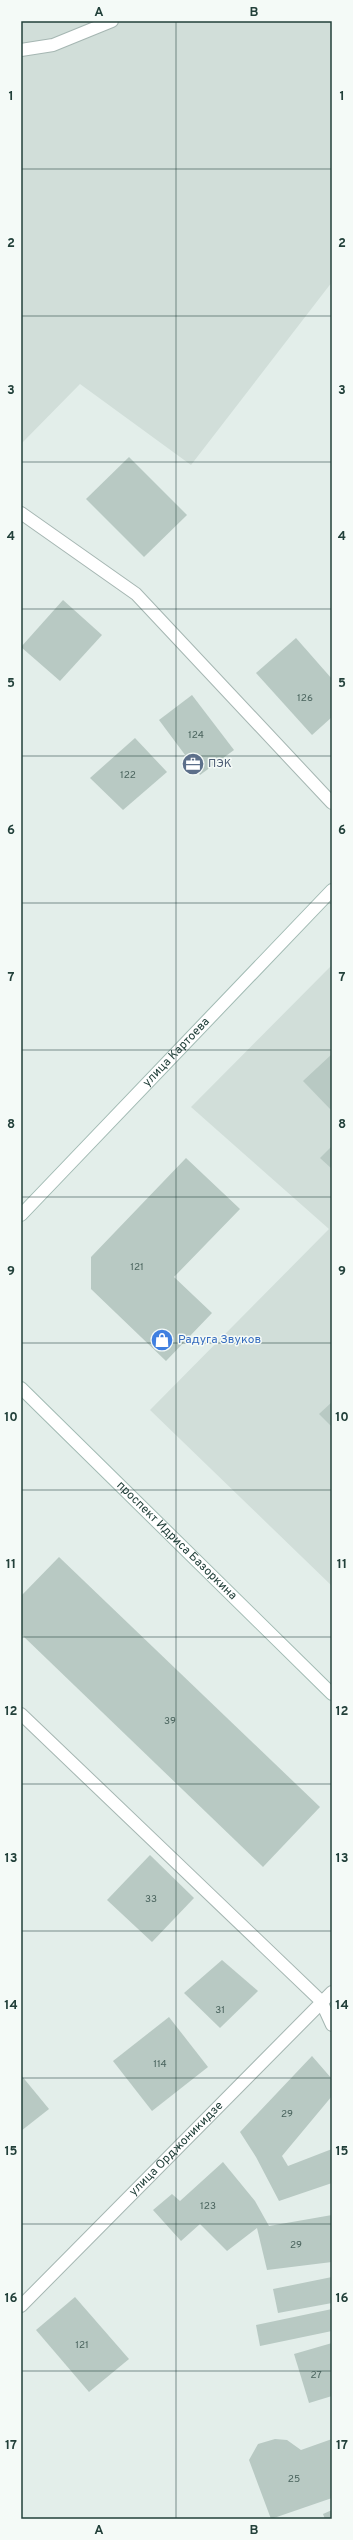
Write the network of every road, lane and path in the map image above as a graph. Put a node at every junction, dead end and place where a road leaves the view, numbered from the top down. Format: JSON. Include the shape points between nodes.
{"nodes":[{"id":1,"x":112,"y":21,"type":"edge"},
{"id":2,"x":21,"y":50,"type":"edge"},
{"id":3,"x":21,"y":513,"type":"edge"},
{"id":4,"x":332,"y":803,"type":"edge"},
{"id":5,"x":332,"y":890,"type":"edge"},
{"id":6,"x":21,"y":1215,"type":"edge"},
{"id":7,"x":21,"y":1388,"type":"edge"},
{"id":8,"x":332,"y":1694,"type":"edge"},
{"id":9,"x":21,"y":1714,"type":"edge"},
{"id":10,"x":332,"y":1992,"type":"edge"},
{"id":11,"x":321,"y":2001,"type":"junction"},
{"id":12,"x":332,"y":2025,"type":"edge"},
{"id":13,"x":21,"y":2306,"type":"edge"}],
"edges":[{"from":1,"to":2,"type":"main road","via":[[52,45]]},
{"from":3,"to":4,"type":"main road","via":[[136,594]]},
{"from":5,"to":6,"type":"main road","name":"улица Картоева"},
{"from":7,"to":8,"type":"main road","name":"проспект Идриса Базоркина"},
{"from":9,"to":11,"type":"main road"},
{"from":10,"to":11,"type":"main road","name":"улица Орджоникидзе"},
{"from":11,"to":12,"type":"main road"},
{"from":11,"to":13,"type":"main road","name":"улица Орджоникидзе"}]}
